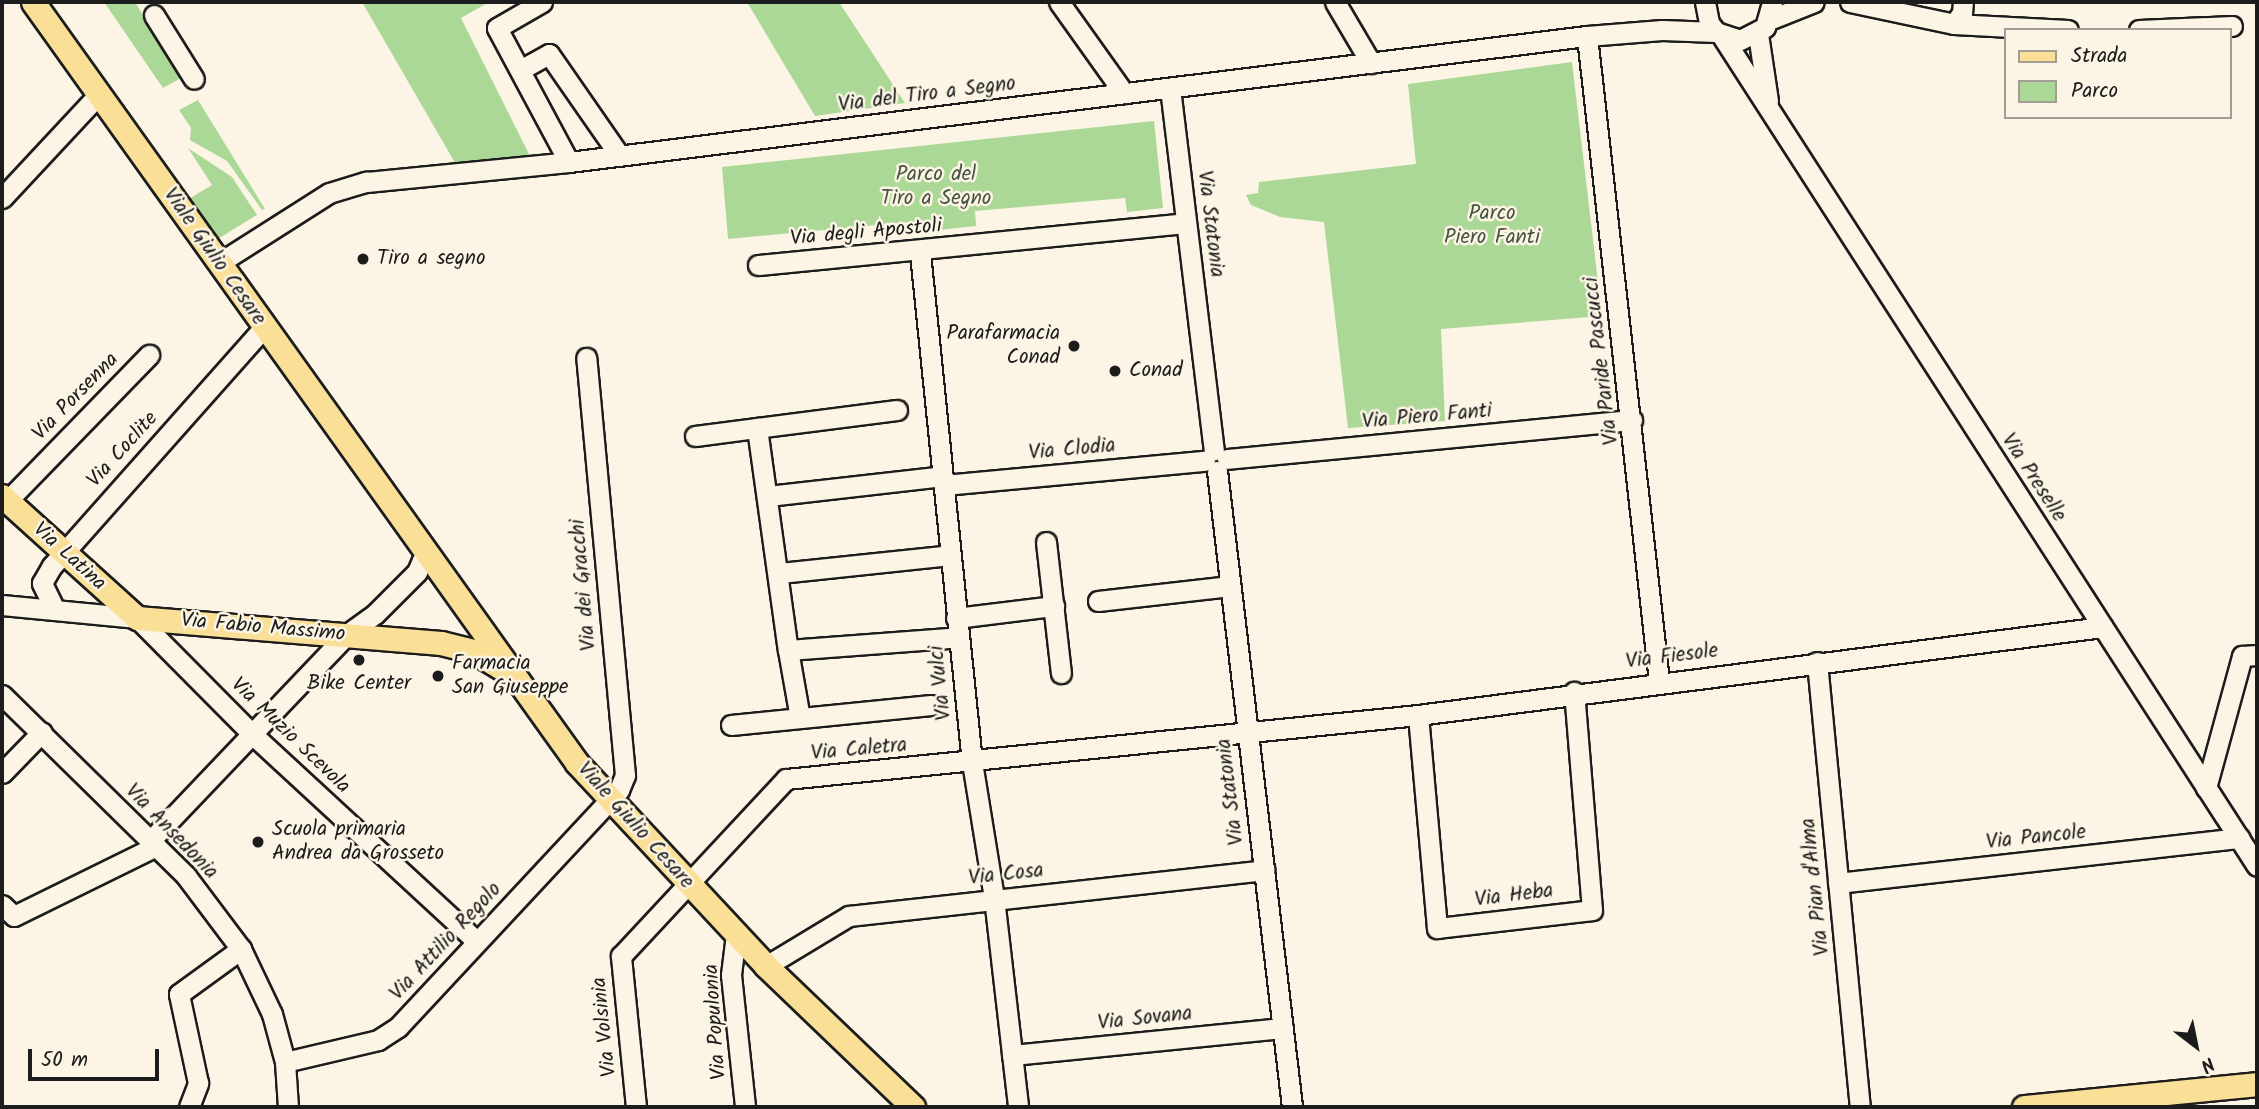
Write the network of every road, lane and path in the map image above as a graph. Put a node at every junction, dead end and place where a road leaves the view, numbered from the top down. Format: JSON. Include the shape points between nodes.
{"nodes":[{"id":1,"x":33,"y":2,"type":"edge"},
{"id":2,"x":542,"y":2,"type":"edge"},
{"id":3,"x":1059,"y":2,"type":"edge"},
{"id":4,"x":1335,"y":2,"type":"edge"},
{"id":5,"x":1704,"y":2,"type":"edge"},
{"id":6,"x":1814,"y":2,"type":"edge"},
{"id":7,"x":1850,"y":2,"type":"edge"},
{"id":8,"x":1963,"y":2,"type":"edge"},
{"id":9,"x":1771,"y":14,"type":"edge"},
{"id":10,"x":154,"y":15,"type":"dead end"},
{"id":11,"x":1954,"y":24,"type":"junction"},
{"id":12,"x":2232,"y":26,"type":"dead end"},
{"id":13,"x":2030,"y":28,"type":"edge"},
{"id":14,"x":2186,"y":28,"type":"edge"},
{"id":15,"x":1662,"y":30,"type":"junction"},
{"id":16,"x":1719,"y":34,"type":"junction"},
{"id":17,"x":1587,"y":36,"type":"junction"},
{"id":18,"x":1371,"y":63,"type":"junction"},
{"id":19,"x":520,"y":70,"type":"junction"},
{"id":20,"x":194,"y":79,"type":"dead end"},
{"id":21,"x":1170,"y":88,"type":"junction"},
{"id":22,"x":1124,"y":93,"type":"junction"},
{"id":23,"x":99,"y":94,"type":"junction"},
{"id":24,"x":1771,"y":115,"type":"junction"},
{"id":25,"x":620,"y":156,"type":"junction"},
{"id":26,"x":569,"y":162,"type":"junction"},
{"id":27,"x":2,"y":198,"type":"edge"},
{"id":28,"x":1186,"y":223,"type":"junction"},
{"id":29,"x":920,"y":253,"type":"junction"},
{"id":30,"x":219,"y":263,"type":"junction"},
{"id":31,"x":758,"y":265,"type":"dead end"},
{"id":32,"x":264,"y":327,"type":"junction"},
{"id":33,"x":149,"y":355,"type":"dead end"},
{"id":34,"x":586,"y":358,"type":"dead end"},
{"id":35,"x":897,"y":410,"type":"dead end"},
{"id":36,"x":1632,"y":420,"type":"junction"},
{"id":37,"x":757,"y":428,"type":"junction"},
{"id":38,"x":695,"y":436,"type":"dead end"},
{"id":39,"x":1216,"y":460,"type":"junction"},
{"id":40,"x":943,"y":480,"type":"junction"},
{"id":41,"x":768,"y":496,"type":"junction"},
{"id":42,"x":4,"y":499,"type":"edge"},
{"id":43,"x":394,"y":513,"type":"junction"},
{"id":44,"x":1046,"y":542,"type":"dead end"},
{"id":45,"x":62,"y":552,"type":"junction"},
{"id":46,"x":950,"y":555,"type":"junction"},
{"id":47,"x":422,"y":560,"type":"junction"},
{"id":48,"x":780,"y":573,"type":"junction"},
{"id":49,"x":1230,"y":586,"type":"junction"},
{"id":50,"x":1098,"y":601,"type":"dead end"},
{"id":51,"x":2,"y":605,"type":"edge"},
{"id":52,"x":1054,"y":606,"type":"junction"},
{"id":53,"x":55,"y":610,"type":"junction"},
{"id":54,"x":136,"y":618,"type":"junction"},
{"id":55,"x":958,"y":627,"type":"junction"},
{"id":56,"x":2102,"y":627,"type":"junction"},
{"id":57,"x":346,"y":635,"type":"junction"},
{"id":58,"x":441,"y":643,"type":"junction"},
{"id":59,"x":788,"y":650,"type":"junction"},
{"id":60,"x":2257,"y":655,"type":"edge"},
{"id":61,"x":1817,"y":662,"type":"junction"},
{"id":62,"x":1061,"y":673,"type":"dead end"},
{"id":63,"x":516,"y":678,"type":"junction"},
{"id":64,"x":1658,"y":681,"type":"junction"},
{"id":65,"x":1574,"y":692,"type":"junction"},
{"id":66,"x":2,"y":695,"type":"edge"},
{"id":67,"x":931,"y":705,"type":"dead end"},
{"id":68,"x":1418,"y":715,"type":"junction"},
{"id":69,"x":800,"y":718,"type":"junction"},
{"id":70,"x":731,"y":725,"type":"dead end"},
{"id":71,"x":42,"y":732,"type":"junction"},
{"id":72,"x":1247,"y":734,"type":"junction"},
{"id":73,"x":253,"y":735,"type":"junction"},
{"id":74,"x":972,"y":762,"type":"junction"},
{"id":75,"x":2,"y":773,"type":"edge"},
{"id":76,"x":2206,"y":788,"type":"junction"},
{"id":77,"x":610,"y":803,"type":"junction"},
{"id":78,"x":2239,"y":838,"type":"junction"},
{"id":79,"x":153,"y":844,"type":"junction"},
{"id":80,"x":2257,"y":866,"type":"edge"},
{"id":81,"x":1264,"y":870,"type":"junction"},
{"id":82,"x":1838,"y":883,"type":"junction"},
{"id":83,"x":687,"y":885,"type":"junction"},
{"id":84,"x":994,"y":898,"type":"junction"},
{"id":85,"x":2,"y":905,"type":"edge"},
{"id":86,"x":736,"y":934,"type":"junction"},
{"id":87,"x":476,"y":941,"type":"junction"},
{"id":88,"x":241,"y":949,"type":"junction"},
{"id":89,"x":766,"y":966,"type":"junction"},
{"id":90,"x":1283,"y":1028,"type":"junction"},
{"id":91,"x":1012,"y":1055,"type":"junction"},
{"id":92,"x":285,"y":1062,"type":"junction"},
{"id":93,"x":2254,"y":1083,"type":"edge"},
{"id":94,"x":189,"y":1107,"type":"edge"},
{"id":95,"x":288,"y":1107,"type":"edge"},
{"id":96,"x":636,"y":1107,"type":"edge"},
{"id":97,"x":745,"y":1107,"type":"edge"},
{"id":98,"x":913,"y":1107,"type":"edge"},
{"id":99,"x":1018,"y":1107,"type":"edge"},
{"id":100,"x":1292,"y":1107,"type":"edge"},
{"id":101,"x":1860,"y":1107,"type":"edge"},
{"id":102,"x":2024,"y":1107,"type":"edge"}],
"edges":[{"from":1,"to":23,"type":"main road","name":"Viale Giulio Cesare"},
{"from":2,"to":19,"type":"street","via":[[497,27]]},
{"from":3,"to":22,"type":"street"},
{"from":4,"to":18,"type":"street"},
{"from":5,"to":15,"type":"street","name":"Via del Tiro a Segno"},
{"from":5,"to":16,"type":"street","name":"Via Preselle","via":[[1709,23]]},
{"from":6,"to":9,"type":"street","name":"Via del Tiro a Segno"},
{"from":7,"to":11,"type":"street"},
{"from":8,"to":11,"type":"street"},
{"from":9,"to":16,"type":"street","name":"Via del Tiro a Segno","via":[[1740,40]]},
{"from":9,"to":24,"type":"street","name":"Via Preselle","via":[[1759,64]]},
{"from":10,"to":20,"type":"street"},
{"from":11,"to":13,"type":"street"},
{"from":12,"to":14,"type":"street"},
{"from":15,"to":16,"type":"street","name":"Via del Tiro a Segno"},
{"from":15,"to":17,"type":"street","name":"Via del Tiro a Segno"},
{"from":16,"to":24,"type":"street","name":"Via Preselle"},
{"from":17,"to":18,"type":"street","name":"Via del Tiro a Segno"},
{"from":17,"to":36,"type":"street","name":"Via Paride Pascucci"},
{"from":18,"to":21,"type":"street","name":"Via del Tiro a Segno"},
{"from":19,"to":25,"type":"street","via":[[549,54]]},
{"from":19,"to":26,"type":"street"},
{"from":21,"to":22,"type":"street","name":"Via del Tiro a Segno"},
{"from":21,"to":28,"type":"street","name":"Via Statonia"},
{"from":22,"to":25,"type":"street","name":"Via del Tiro a Segno"},
{"from":23,"to":27,"type":"street"},
{"from":23,"to":30,"type":"main road","name":"Viale Giulio Cesare"},
{"from":24,"to":56,"type":"street","name":"Via Preselle"},
{"from":25,"to":26,"type":"street","name":"Via del Tiro a Segno"},
{"from":26,"to":30,"type":"street","name":"Via del Tiro a Segno","via":[[346,186]]},
{"from":28,"to":29,"type":"street","name":"Via degli Apostoli"},
{"from":28,"to":39,"type":"street","name":"Via Statonia"},
{"from":29,"to":31,"type":"street","name":"Via degli Apostoli"},
{"from":29,"to":40,"type":"street","name":"Via Vulci"},
{"from":30,"to":32,"type":"main road","name":"Viale Giulio Cesare"},
{"from":32,"to":43,"type":"main road","name":"Viale Giulio Cesare"},
{"from":32,"to":45,"type":"street","name":"Via Coclite"},
{"from":33,"to":42,"type":"street","name":"Via Porsenna"},
{"from":34,"to":77,"type":"street","name":"Via dei Gracchi","via":[[625,775]]},
{"from":35,"to":37,"type":"street"},
{"from":36,"to":39,"type":"street","name":"Via Piero Fanti"},
{"from":36,"to":64,"type":"street","name":"Via Paride Pascucci"},
{"from":37,"to":38,"type":"street"},
{"from":37,"to":41,"type":"street"},
{"from":39,"to":40,"type":"street","name":"Via Clodia"},
{"from":39,"to":49,"type":"street","name":"Via Statonia"},
{"from":40,"to":41,"type":"street","name":"Via Clodia"},
{"from":40,"to":46,"type":"street","name":"Via Vulci"},
{"from":41,"to":48,"type":"street"},
{"from":42,"to":45,"type":"main road","name":"Via Latina"},
{"from":43,"to":47,"type":"main road","name":"Viale Giulio Cesare"},
{"from":43,"to":63,"type":"main road","name":"Viale Giulio Cesare"},
{"from":44,"to":52,"type":"street"},
{"from":45,"to":53,"type":"street","name":"Via Coclite","via":[[42,583]]},
{"from":45,"to":54,"type":"main road","name":"Via Latina"},
{"from":46,"to":48,"type":"street"},
{"from":46,"to":55,"type":"street","name":"Via Vulci"},
{"from":47,"to":57,"type":"street","via":[[417,572],[375,614]]},
{"from":47,"to":58,"type":"main road","name":"Viale Giulio Cesare","via":[[460,617],[458,630]]},
{"from":48,"to":59,"type":"street"},
{"from":49,"to":50,"type":"street"},
{"from":49,"to":72,"type":"street","name":"Via Statonia"},
{"from":51,"to":53,"type":"street","name":"Via Fabio Massimo"},
{"from":52,"to":55,"type":"street"},
{"from":52,"to":62,"type":"street"},
{"from":53,"to":54,"type":"street","name":"Via Fabio Massimo"},
{"from":54,"to":57,"type":"main road","name":"Via Fabio Massimo"},
{"from":54,"to":73,"type":"street","name":"Via Muzio Scevola"},
{"from":55,"to":59,"type":"street"},
{"from":55,"to":74,"type":"street","name":"Via Vulci"},
{"from":56,"to":61,"type":"street","name":"Via Fiesole"},
{"from":56,"to":76,"type":"street","name":"Via Preselle"},
{"from":57,"to":58,"type":"main road","name":"Via Fabio Massimo"},
{"from":57,"to":73,"type":"street"},
{"from":58,"to":63,"type":"main road","name":"Via Fabio Massimo","via":[[484,656]]},
{"from":59,"to":69,"type":"street"},
{"from":60,"to":76,"type":"street","via":[[2242,656]]},
{"from":61,"to":64,"type":"street","name":"Via Fiesole"},
{"from":61,"to":82,"type":"street","name":"Via Pian d'Alma"},
{"from":63,"to":77,"type":"main road","name":"Viale Giulio Cesare"},
{"from":64,"to":65,"type":"street","name":"Via Fiesole"},
{"from":65,"to":68,"type":"street","name":"Via Fiesole"},
{"from":65,"to":68,"type":"street","name":"Via Heba","via":[[1592,910],[1437,928]]},
{"from":66,"to":71,"type":"street","name":"Via Ansedonia"},
{"from":67,"to":69,"type":"street"},
{"from":68,"to":72,"type":"street","name":"Via Fiesole"},
{"from":69,"to":70,"type":"street"},
{"from":71,"to":75,"type":"street"},
{"from":71,"to":79,"type":"street","name":"Via Ansedonia"},
{"from":72,"to":74,"type":"street","name":"Via Caletra"},
{"from":72,"to":81,"type":"street","name":"Via Statonia"},
{"from":73,"to":79,"type":"street"},
{"from":73,"to":87,"type":"street","name":"Via Muzio Scevola"},
{"from":74,"to":83,"type":"street","name":"Via Caletra","via":[[786,779]]},
{"from":74,"to":84,"type":"street","name":"Via Vulci"},
{"from":76,"to":78,"type":"street","name":"Via Preselle"},
{"from":77,"to":83,"type":"main road","name":"Viale Giulio Cesare"},
{"from":77,"to":87,"type":"street","name":"Via Attilio Regolo"},
{"from":78,"to":80,"type":"street","name":"Via Preselle"},
{"from":78,"to":82,"type":"street","name":"Via Pancole"},
{"from":79,"to":85,"type":"street","via":[[14,916]]},
{"from":79,"to":88,"type":"street","name":"Via Ansedonia","via":[[186,876]]},
{"from":81,"to":84,"type":"street","name":"Via Cosa"},
{"from":81,"to":90,"type":"street","name":"Via Statonia"},
{"from":82,"to":101,"type":"street","name":"Via Pian d'Alma"},
{"from":83,"to":86,"type":"main road","name":"Viale Giulio Cesare"},
{"from":83,"to":96,"type":"street","name":"Via Volsinia","via":[[621,956]]},
{"from":84,"to":89,"type":"street","name":"Via Cosa","via":[[849,916]]},
{"from":84,"to":91,"type":"street","name":"Via Vulci"},
{"from":86,"to":89,"type":"main road","name":"Viale Giulio Cesare"},
{"from":86,"to":97,"type":"street","name":"Via Populonia","via":[[731,975]]},
{"from":87,"to":92,"type":"street","name":"Via Attilio Regolo","via":[[398,1027],[377,1040]]},
{"from":88,"to":92,"type":"street","name":"Via Ansedonia","via":[[272,1014]]},
{"from":88,"to":94,"type":"street","via":[[179,994],[198,1083]]},
{"from":89,"to":98,"type":"main road","name":"Viale Giulio Cesare"},
{"from":90,"to":91,"type":"street","name":"Via Sovana"},
{"from":90,"to":100,"type":"street","name":"Via Statonia"},
{"from":91,"to":99,"type":"street","name":"Via Vulci"},
{"from":92,"to":95,"type":"street","name":"Via Ansedonia"},
{"from":93,"to":102,"type":"main road"}]}
